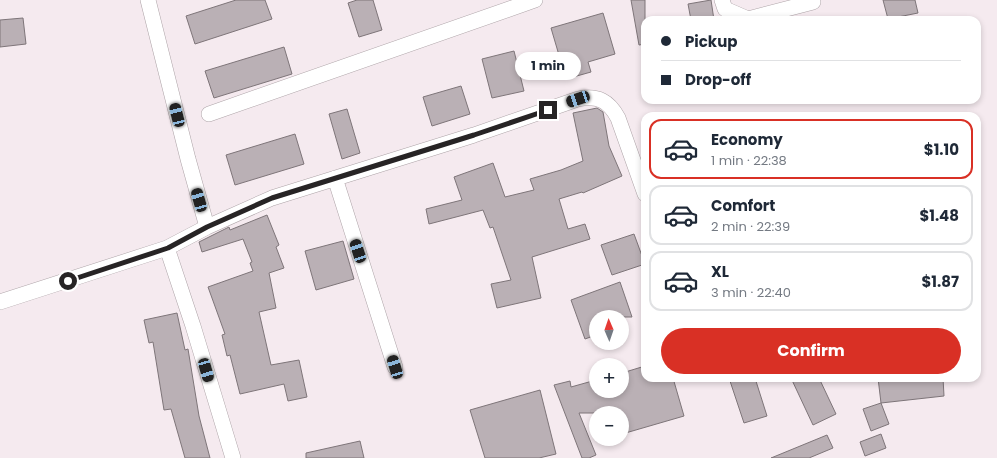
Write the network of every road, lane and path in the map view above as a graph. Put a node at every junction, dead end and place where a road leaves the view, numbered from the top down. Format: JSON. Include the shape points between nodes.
{"nodes":[{"id":1,"x":148,"y":0,"type":"edge"},
{"id":2,"x":535,"y":0,"type":"edge"},
{"id":3,"x":722,"y":0,"type":"edge"},
{"id":4,"x":813,"y":2,"type":"dead end"},
{"id":5,"x":741,"y":16,"type":"edge"},
{"id":6,"x":759,"y":16,"type":"edge"},
{"id":7,"x":209,"y":114,"type":"dead end"},
{"id":8,"x":335,"y":178,"type":"junction"},
{"id":9,"x":641,"y":183,"type":"edge"},
{"id":10,"x":207,"y":227,"type":"junction"},
{"id":11,"x":168,"y":248,"type":"junction"},
{"id":12,"x":0,"y":302,"type":"edge"},
{"id":13,"x":395,"y":367,"type":"dead end"},
{"id":14,"x":233,"y":458,"type":"edge"}],
"edges":[{"from":1,"to":10,"type":"street"},
{"from":2,"to":7,"type":"street"},
{"from":3,"to":5,"type":"street","via":[[725,9]]},
{"from":4,"to":6,"type":"street"},
{"from":8,"to":9,"type":"street","via":[[586,98],[601,99],[613,108]]},
{"from":8,"to":10,"type":"street","via":[[272,198]]},
{"from":8,"to":13,"type":"street"},
{"from":10,"to":11,"type":"street"},
{"from":11,"to":12,"type":"street"},
{"from":11,"to":14,"type":"street"}]}
